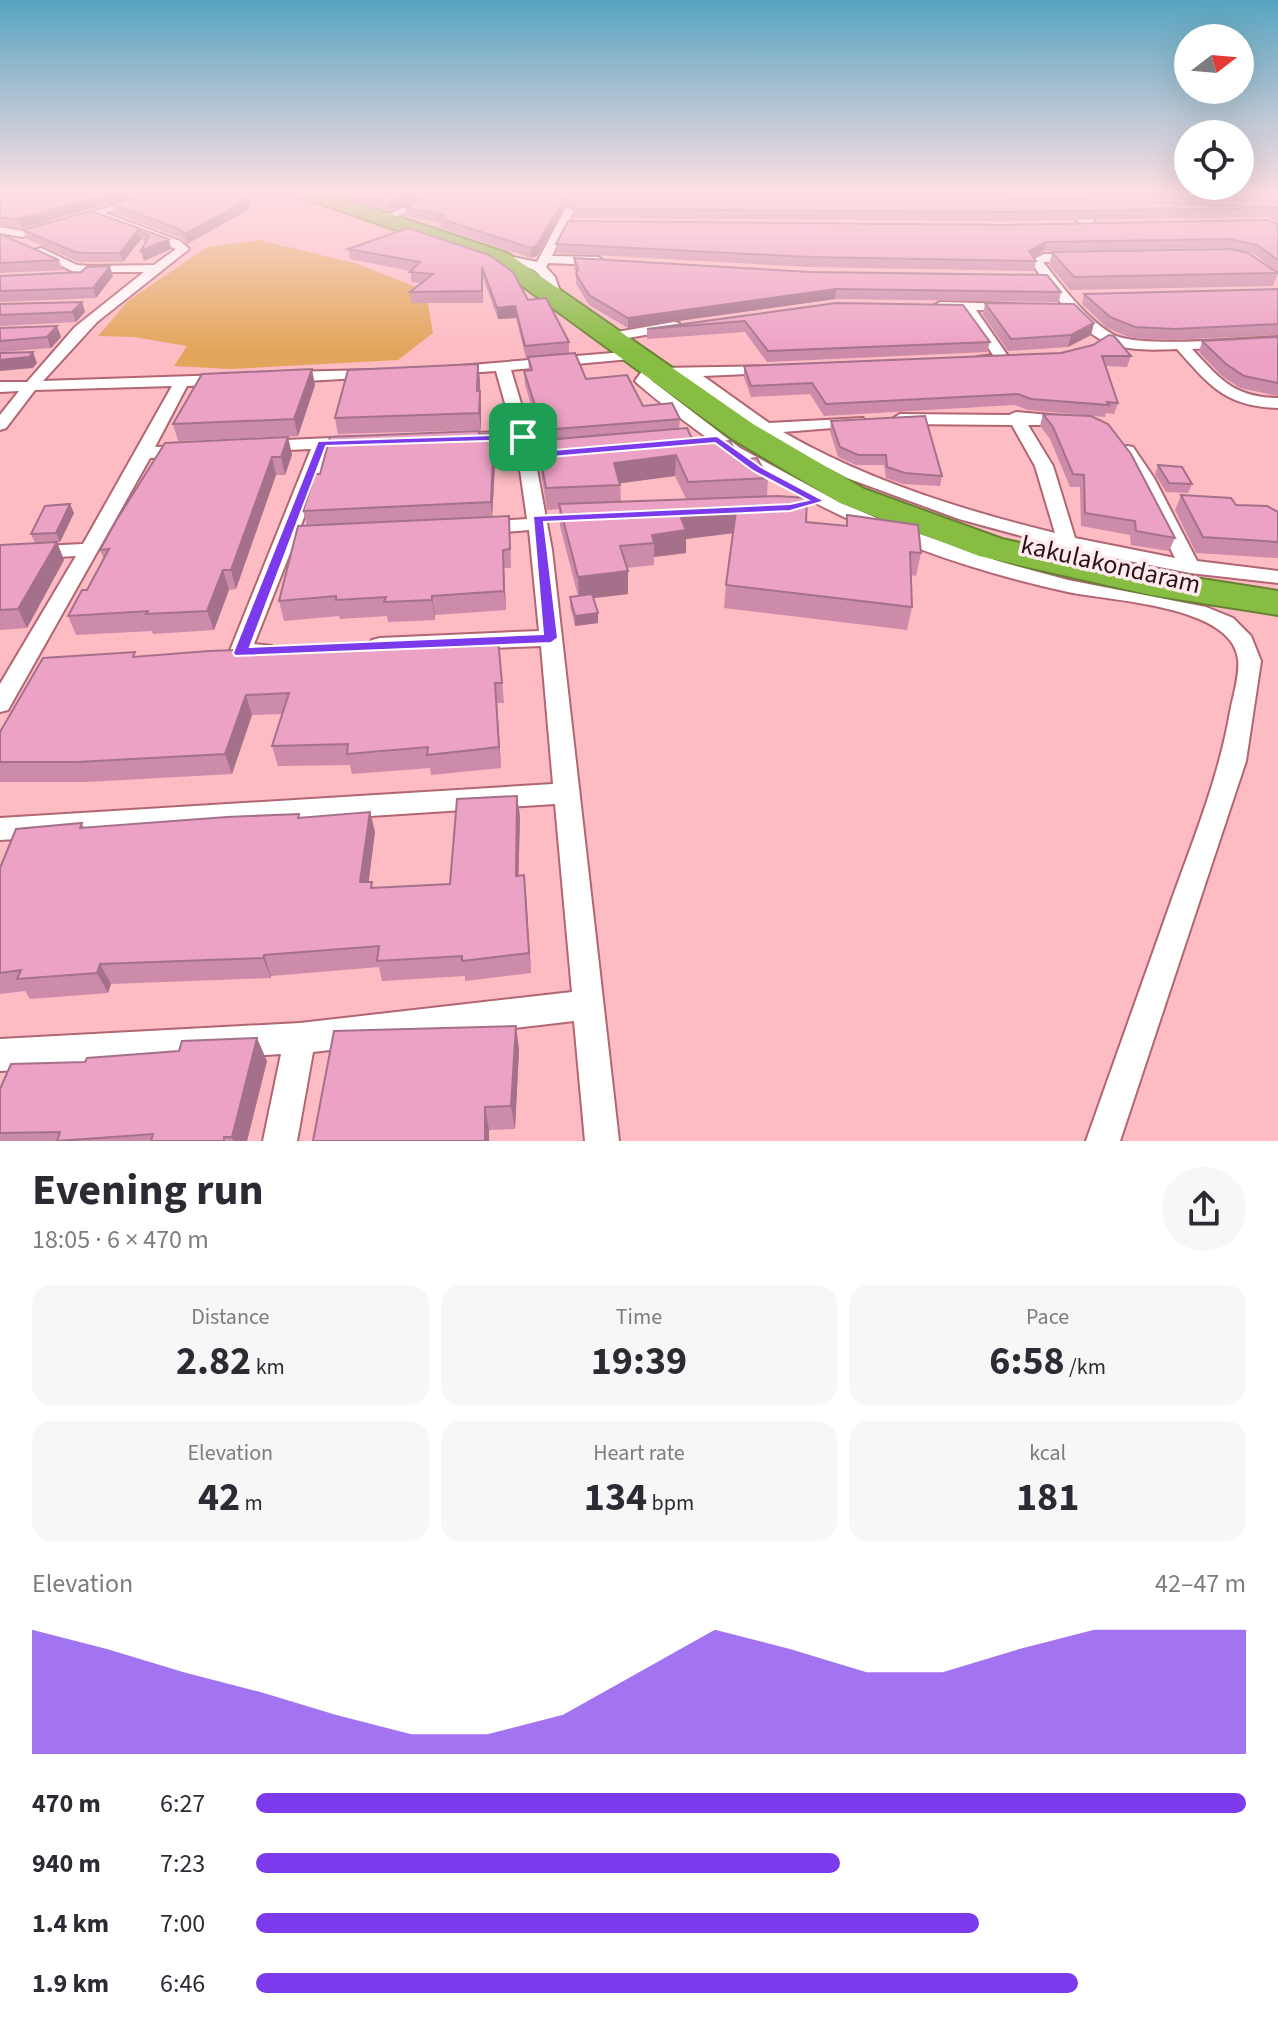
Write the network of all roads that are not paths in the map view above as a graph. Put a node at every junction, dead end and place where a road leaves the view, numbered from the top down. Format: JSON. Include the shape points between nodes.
{"nodes":[{"id":1,"x":21,"y":244,"type":"edge"},
{"id":2,"x":178,"y":244,"type":"edge"},
{"id":3,"x":460,"y":244,"type":"edge"},
{"id":4,"x":552,"y":244,"type":"edge"},
{"id":5,"x":1113,"y":244,"type":"edge"},
{"id":6,"x":1117,"y":247,"type":"edge"},
{"id":7,"x":1086,"y":257,"type":"edge"},
{"id":8,"x":499,"y":258,"type":"junction"},
{"id":9,"x":617,"y":261,"type":"edge"},
{"id":10,"x":541,"y":263,"type":"junction"},
{"id":11,"x":153,"y":268,"type":"junction"},
{"id":12,"x":110,"y":271,"type":"junction"},
{"id":13,"x":53,"y":277,"type":"edge"},
{"id":14,"x":1035,"y":278,"type":"edge"},
{"id":15,"x":1050,"y":278,"type":"junction"},
{"id":16,"x":555,"y":298,"type":"junction"},
{"id":17,"x":1079,"y":303,"type":"junction"},
{"id":18,"x":109,"y":305,"type":"junction"},
{"id":19,"x":78,"y":306,"type":"edge"},
{"id":20,"x":927,"y":306,"type":"edge"},
{"id":21,"x":967,"y":307,"type":"junction"},
{"id":22,"x":1021,"y":307,"type":"edge"},
{"id":23,"x":1049,"y":308,"type":"edge"},
{"id":24,"x":691,"y":324,"type":"edge"},
{"id":25,"x":81,"y":329,"type":"junction"},
{"id":26,"x":54,"y":330,"type":"edge"},
{"id":27,"x":611,"y":337,"type":"junction"},
{"id":28,"x":1278,"y":341,"type":"edge"},
{"id":29,"x":1180,"y":344,"type":"junction"},
{"id":30,"x":56,"y":355,"type":"junction"},
{"id":31,"x":28,"y":356,"type":"edge"},
{"id":32,"x":974,"y":360,"type":"edge"},
{"id":33,"x":502,"y":366,"type":"junction"},
{"id":34,"x":790,"y":368,"type":"edge"},
{"id":35,"x":663,"y":370,"type":"junction"},
{"id":36,"x":440,"y":371,"type":"edge"},
{"id":37,"x":392,"y":373,"type":"edge"},
{"id":38,"x":270,"y":378,"type":"edge"},
{"id":39,"x":240,"y":379,"type":"edge"},
{"id":40,"x":182,"y":381,"type":"junction"},
{"id":41,"x":34,"y":385,"type":"junction"},
{"id":42,"x":0,"y":387,"type":"edge"},
{"id":43,"x":1278,"y":403,"type":"edge"},
{"id":44,"x":1016,"y":417,"type":"junction"},
{"id":45,"x":1085,"y":420,"type":"edge"},
{"id":46,"x":0,"y":425,"type":"edge"},
{"id":47,"x":765,"y":428,"type":"junction"},
{"id":48,"x":1113,"y":431,"type":"edge"},
{"id":49,"x":453,"y":439,"type":"edge"},
{"id":50,"x":717,"y":439,"type":"junction"},
{"id":51,"x":366,"y":442,"type":"edge"},
{"id":52,"x":685,"y":442,"type":"edge"},
{"id":53,"x":322,"y":443,"type":"junction"},
{"id":54,"x":247,"y":447,"type":"edge"},
{"id":55,"x":531,"y":449,"type":"junction"},
{"id":56,"x":202,"y":450,"type":"edge"},
{"id":57,"x":143,"y":453,"type":"junction"},
{"id":58,"x":1156,"y":500,"type":"junction"},
{"id":59,"x":819,"y":501,"type":"junction"},
{"id":60,"x":1183,"y":502,"type":"edge"},
{"id":61,"x":790,"y":508,"type":"edge"},
{"id":62,"x":543,"y":520,"type":"junction"},
{"id":63,"x":462,"y":530,"type":"edge"},
{"id":64,"x":316,"y":536,"type":"edge"},
{"id":65,"x":287,"y":537,"type":"junction"},
{"id":66,"x":89,"y":550,"type":"junction"},
{"id":67,"x":1069,"y":553,"type":"junction"},
{"id":68,"x":0,"y":554,"type":"edge"},
{"id":69,"x":1190,"y":567,"type":"junction"},
{"id":70,"x":1278,"y":577,"type":"edge"},
{"id":71,"x":1278,"y":603,"type":"edge"},
{"id":72,"x":551,"y":638,"type":"junction"},
{"id":73,"x":364,"y":646,"type":"edge"},
{"id":74,"x":287,"y":650,"type":"edge"},
{"id":75,"x":52,"y":665,"type":"edge"},
{"id":76,"x":10,"y":667,"type":"edge"},
{"id":77,"x":0,"y":704,"type":"edge"},
{"id":78,"x":567,"y":793,"type":"junction"},
{"id":79,"x":0,"y":829,"type":"edge"},
{"id":80,"x":587,"y":1005,"type":"junction"},
{"id":81,"x":300,"y":1038,"type":"junction"},
{"id":82,"x":0,"y":1055,"type":"edge"},
{"id":83,"x":280,"y":1141,"type":"edge"},
{"id":84,"x":602,"y":1141,"type":"edge"},
{"id":85,"x":1103,"y":1141,"type":"edge"}],
"edges":[{"from":1,"to":12,"type":"street","via":[[74,268]]},
{"from":2,"to":11,"type":"street","via":[[183,246]]},
{"from":3,"to":8,"type":"highway"},
{"from":4,"to":10,"type":"street"},
{"from":5,"to":6,"type":"street"},
{"from":7,"to":15,"type":"street","via":[[1037,259]]},
{"from":8,"to":10,"type":"street"},
{"from":8,"to":16,"type":"highway"},
{"from":9,"to":10,"type":"street"},
{"from":10,"to":16,"type":"street"},
{"from":11,"to":12,"type":"street"},
{"from":11,"to":18,"type":"street"},
{"from":12,"to":13,"type":"street"},
{"from":14,"to":15,"type":"street"},
{"from":15,"to":17,"type":"street"},
{"from":16,"to":27,"type":"highway"},
{"from":17,"to":23,"type":"street"},
{"from":17,"to":29,"type":"street","via":[[1101,340]]},
{"from":18,"to":19,"type":"street"},
{"from":18,"to":25,"type":"street"},
{"from":20,"to":21,"type":"street"},
{"from":21,"to":22,"type":"street"},
{"from":21,"to":32,"type":"street","via":[[1010,358]]},
{"from":24,"to":27,"type":"street"},
{"from":25,"to":26,"type":"street"},
{"from":25,"to":30,"type":"street"},
{"from":27,"to":35,"type":"highway"},
{"from":28,"to":29,"type":"street"},
{"from":29,"to":43,"type":"street","via":[[1226,393],[1246,402]]},
{"from":30,"to":31,"type":"street"},
{"from":30,"to":41,"type":"street"},
{"from":33,"to":35,"type":"street"},
{"from":33,"to":36,"type":"street"},
{"from":33,"to":55,"type":"street"},
{"from":34,"to":35,"type":"street"},
{"from":35,"to":47,"type":"street"},
{"from":35,"to":50,"type":"street","name":"kakulakondaram","via":[[643,381]]},
{"from":35,"to":67,"type":"highway","via":[[742,431],[852,496],[992,548]]},
{"from":37,"to":38,"type":"street"},
{"from":39,"to":40,"type":"street"},
{"from":40,"to":41,"type":"street"},
{"from":40,"to":57,"type":"street"},
{"from":41,"to":42,"type":"street"},
{"from":41,"to":46,"type":"street"},
{"from":44,"to":45,"type":"street"},
{"from":44,"to":47,"type":"street"},
{"from":44,"to":67,"type":"street","via":[[1044,466]]},
{"from":47,"to":67,"type":"street","via":[[878,484]]},
{"from":48,"to":58,"type":"street"},
{"from":49,"to":55,"type":"street"},
{"from":50,"to":52,"type":"street"},
{"from":50,"to":59,"type":"street","name":"kakulakondaram","via":[[757,469]]},
{"from":51,"to":53,"type":"street"},
{"from":53,"to":54,"type":"street"},
{"from":53,"to":65,"type":"street"},
{"from":55,"to":62,"type":"street"},
{"from":56,"to":57,"type":"street"},
{"from":57,"to":66,"type":"street"},
{"from":58,"to":60,"type":"street"},
{"from":58,"to":69,"type":"street"},
{"from":59,"to":61,"type":"street"},
{"from":59,"to":85,"type":"street","name":"kakulakondaram","via":[[946,550],[1035,577],[1177,605],[1223,620],[1246,645],[1250,661],[1234,761]]},
{"from":62,"to":63,"type":"street"},
{"from":62,"to":72,"type":"street"},
{"from":64,"to":65,"type":"street"},
{"from":65,"to":74,"type":"street","via":[[233,653]]},
{"from":66,"to":68,"type":"street"},
{"from":66,"to":76,"type":"street"},
{"from":67,"to":69,"type":"street"},
{"from":67,"to":71,"type":"highway","via":[[1151,583]]},
{"from":69,"to":70,"type":"street"},
{"from":72,"to":73,"type":"street"},
{"from":72,"to":78,"type":"street"},
{"from":75,"to":76,"type":"street"},
{"from":76,"to":77,"type":"street"},
{"from":78,"to":79,"type":"street"},
{"from":78,"to":80,"type":"street"},
{"from":80,"to":81,"type":"street"},
{"from":80,"to":84,"type":"street"},
{"from":81,"to":82,"type":"street"},
{"from":81,"to":83,"type":"street"}]}
